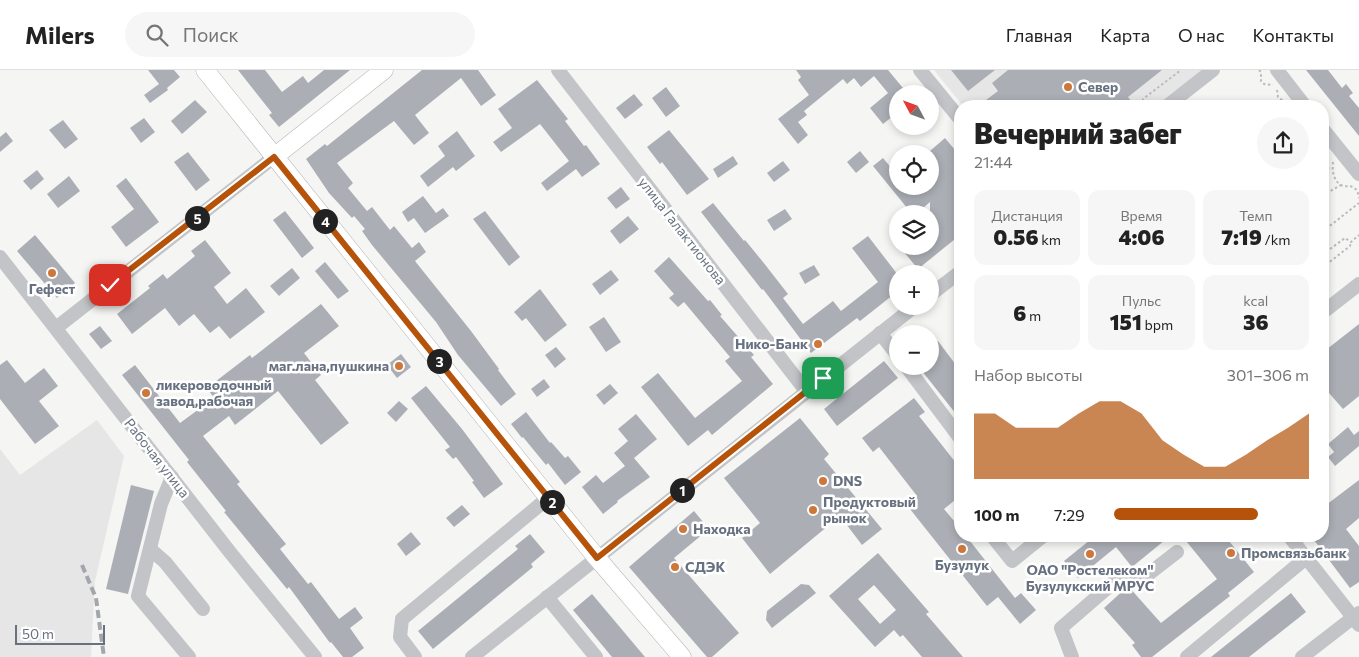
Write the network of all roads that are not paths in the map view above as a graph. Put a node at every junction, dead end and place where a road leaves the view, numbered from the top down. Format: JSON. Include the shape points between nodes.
{"nodes":[{"id":1,"x":205,"y":70,"type":"edge"},
{"id":2,"x":384,"y":70,"type":"edge"},
{"id":3,"x":558,"y":70,"type":"edge"},
{"id":4,"x":920,"y":70,"type":"edge"},
{"id":5,"x":1213,"y":70,"type":"edge"},
{"id":6,"x":1277,"y":70,"type":"edge"},
{"id":7,"x":1175,"y":100,"type":"edge"},
{"id":8,"x":1300,"y":100,"type":"edge"},
{"id":9,"x":954,"y":112,"type":"edge"},
{"id":10,"x":1329,"y":137,"type":"edge"},
{"id":11,"x":274,"y":157,"type":"junction"},
{"id":12,"x":1359,"y":174,"type":"edge"},
{"id":13,"x":0,"y":257,"type":"edge"},
{"id":14,"x":954,"y":277,"type":"edge"},
{"id":15,"x":1359,"y":284,"type":"edge"},
{"id":16,"x":939,"y":288,"type":"edge"},
{"id":17,"x":1329,"y":308,"type":"edge"},
{"id":18,"x":903,"y":315,"type":"edge"},
{"id":19,"x":56,"y":328,"type":"junction"},
{"id":20,"x":880,"y":333,"type":"junction"},
{"id":21,"x":889,"y":344,"type":"edge"},
{"id":22,"x":913,"y":375,"type":"edge"},
{"id":23,"x":806,"y":391,"type":"junction"},
{"id":24,"x":954,"y":430,"type":"edge"},
{"id":25,"x":172,"y":477,"type":"junction"},
{"id":26,"x":548,"y":498,"type":"junction"},
{"id":27,"x":997,"y":542,"type":"edge"},
{"id":28,"x":1036,"y":542,"type":"edge"},
{"id":29,"x":1294,"y":542,"type":"edge"},
{"id":30,"x":150,"y":548,"type":"junction"},
{"id":31,"x":1177,"y":552,"type":"dead end"},
{"id":32,"x":597,"y":558,"type":"junction"},
{"id":33,"x":1306,"y":558,"type":"junction"},
{"id":34,"x":547,"y":598,"type":"junction"},
{"id":35,"x":202,"y":609,"type":"dead end"},
{"id":36,"x":1357,"y":618,"type":"edge"},
{"id":37,"x":189,"y":657,"type":"edge"},
{"id":38,"x":315,"y":657,"type":"edge"},
{"id":39,"x":415,"y":657,"type":"edge"},
{"id":40,"x":472,"y":657,"type":"edge"},
{"id":41,"x":596,"y":657,"type":"edge"},
{"id":42,"x":682,"y":657,"type":"edge"},
{"id":43,"x":1072,"y":657,"type":"edge"},
{"id":44,"x":1187,"y":657,"type":"edge"},
{"id":45,"x":1303,"y":657,"type":"edge"}],
"edges":[{"from":1,"to":11,"type":"main road"},
{"from":2,"to":11,"type":"main road"},
{"from":3,"to":23,"type":"street","name":"улица Галактионова"},
{"from":4,"to":9,"type":"street"},
{"from":5,"to":7,"type":"street"},
{"from":6,"to":8,"type":"street"},
{"from":10,"to":12,"type":"street"},
{"from":11,"to":19,"type":"street"},
{"from":11,"to":26,"type":"main road"},
{"from":13,"to":19,"type":"street","name":"Рабочая улица"},
{"from":14,"to":16,"type":"street"},
{"from":15,"to":17,"type":"street"},
{"from":18,"to":20,"type":"street"},
{"from":19,"to":25,"type":"street","name":"Рабочая улица"},
{"from":20,"to":21,"type":"street"},
{"from":20,"to":23,"type":"street"},
{"from":22,"to":24,"type":"street"},
{"from":23,"to":32,"type":"street"},
{"from":25,"to":30,"type":"street","via":[[161,504]]},
{"from":25,"to":38,"type":"street","name":"Рабочая улица"},
{"from":26,"to":32,"type":"main road"},
{"from":26,"to":39,"type":"street","via":[[402,620],[400,637]]},
{"from":27,"to":28,"type":"street","via":[[1012,561]]},
{"from":29,"to":33,"type":"street"},
{"from":30,"to":35,"type":"street"},
{"from":30,"to":37,"type":"street","via":[[138,596]]},
{"from":31,"to":43,"type":"street","via":[[1146,576],[1120,577],[1060,628]]},
{"from":32,"to":34,"type":"street"},
{"from":32,"to":42,"type":"main road"},
{"from":33,"to":36,"type":"street"},
{"from":33,"to":44,"type":"street"},
{"from":34,"to":40,"type":"street"},
{"from":34,"to":41,"type":"street"},
{"from":36,"to":45,"type":"street"}]}
